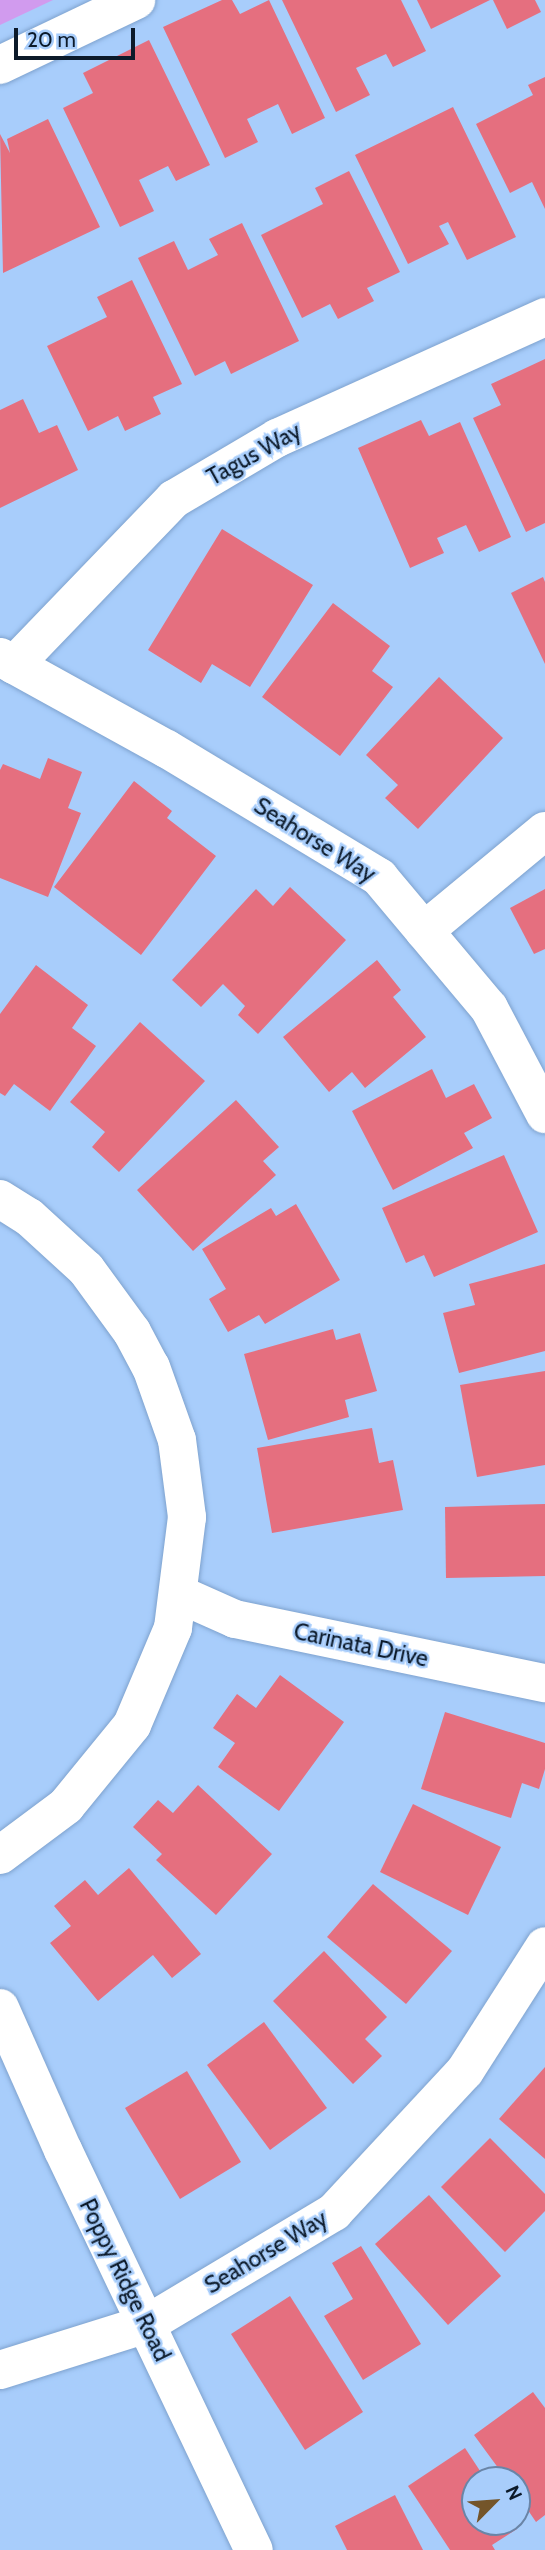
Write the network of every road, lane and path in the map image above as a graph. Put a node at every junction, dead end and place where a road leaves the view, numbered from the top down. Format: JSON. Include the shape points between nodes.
{"nodes":[{"id":1,"x":136,"y":0,"type":"edge"},
{"id":2,"x":0,"y":65,"type":"edge"},
{"id":3,"x":545,"y":317,"type":"edge"},
{"id":4,"x":7,"y":661,"type":"edge"},
{"id":5,"x":545,"y":831,"type":"edge"},
{"id":6,"x":424,"y":931,"type":"junction"},
{"id":7,"x":545,"y":1114,"type":"edge"},
{"id":8,"x":0,"y":1199,"type":"edge"},
{"id":9,"x":181,"y":1595,"type":"junction"},
{"id":10,"x":545,"y":1683,"type":"edge"},
{"id":11,"x":0,"y":1855,"type":"edge"},
{"id":12,"x":545,"y":1946,"type":"edge"},
{"id":13,"x":0,"y":2008,"type":"edge"},
{"id":14,"x":147,"y":2324,"type":"junction"},
{"id":15,"x":0,"y":2370,"type":"edge"},
{"id":16,"x":254,"y":2550,"type":"edge"}],
"edges":[{"from":1,"to":2,"type":"street"},
{"from":3,"to":4,"type":"street","name":"Tagus Way","via":[[277,438],[174,499]]},
{"from":4,"to":6,"type":"street","name":"Seahorse Way","via":[[167,749],[379,877]]},
{"from":5,"to":6,"type":"street"},
{"from":6,"to":7,"type":"street","name":"Seahorse Way","via":[[489,1008]]},
{"from":8,"to":9,"type":"street","via":[[59,1242],[86,1269],[111,1299],[151,1367],[177,1440],[184,1478],[187,1517]]},
{"from":9,"to":10,"type":"street","name":"Carinata Drive","via":[[235,1619]]},
{"from":9,"to":11,"type":"street","via":[[162,1662],[132,1725],[112,1754],[66,1806]]},
{"from":12,"to":14,"type":"street","name":"Seahorse Way","via":[[465,2071],[334,2212]]},
{"from":13,"to":14,"type":"street","name":"Poppy Ridge Road"},
{"from":14,"to":15,"type":"street","name":"Seahorse Way"},
{"from":14,"to":16,"type":"street","name":"Poppy Ridge Road"}]}
